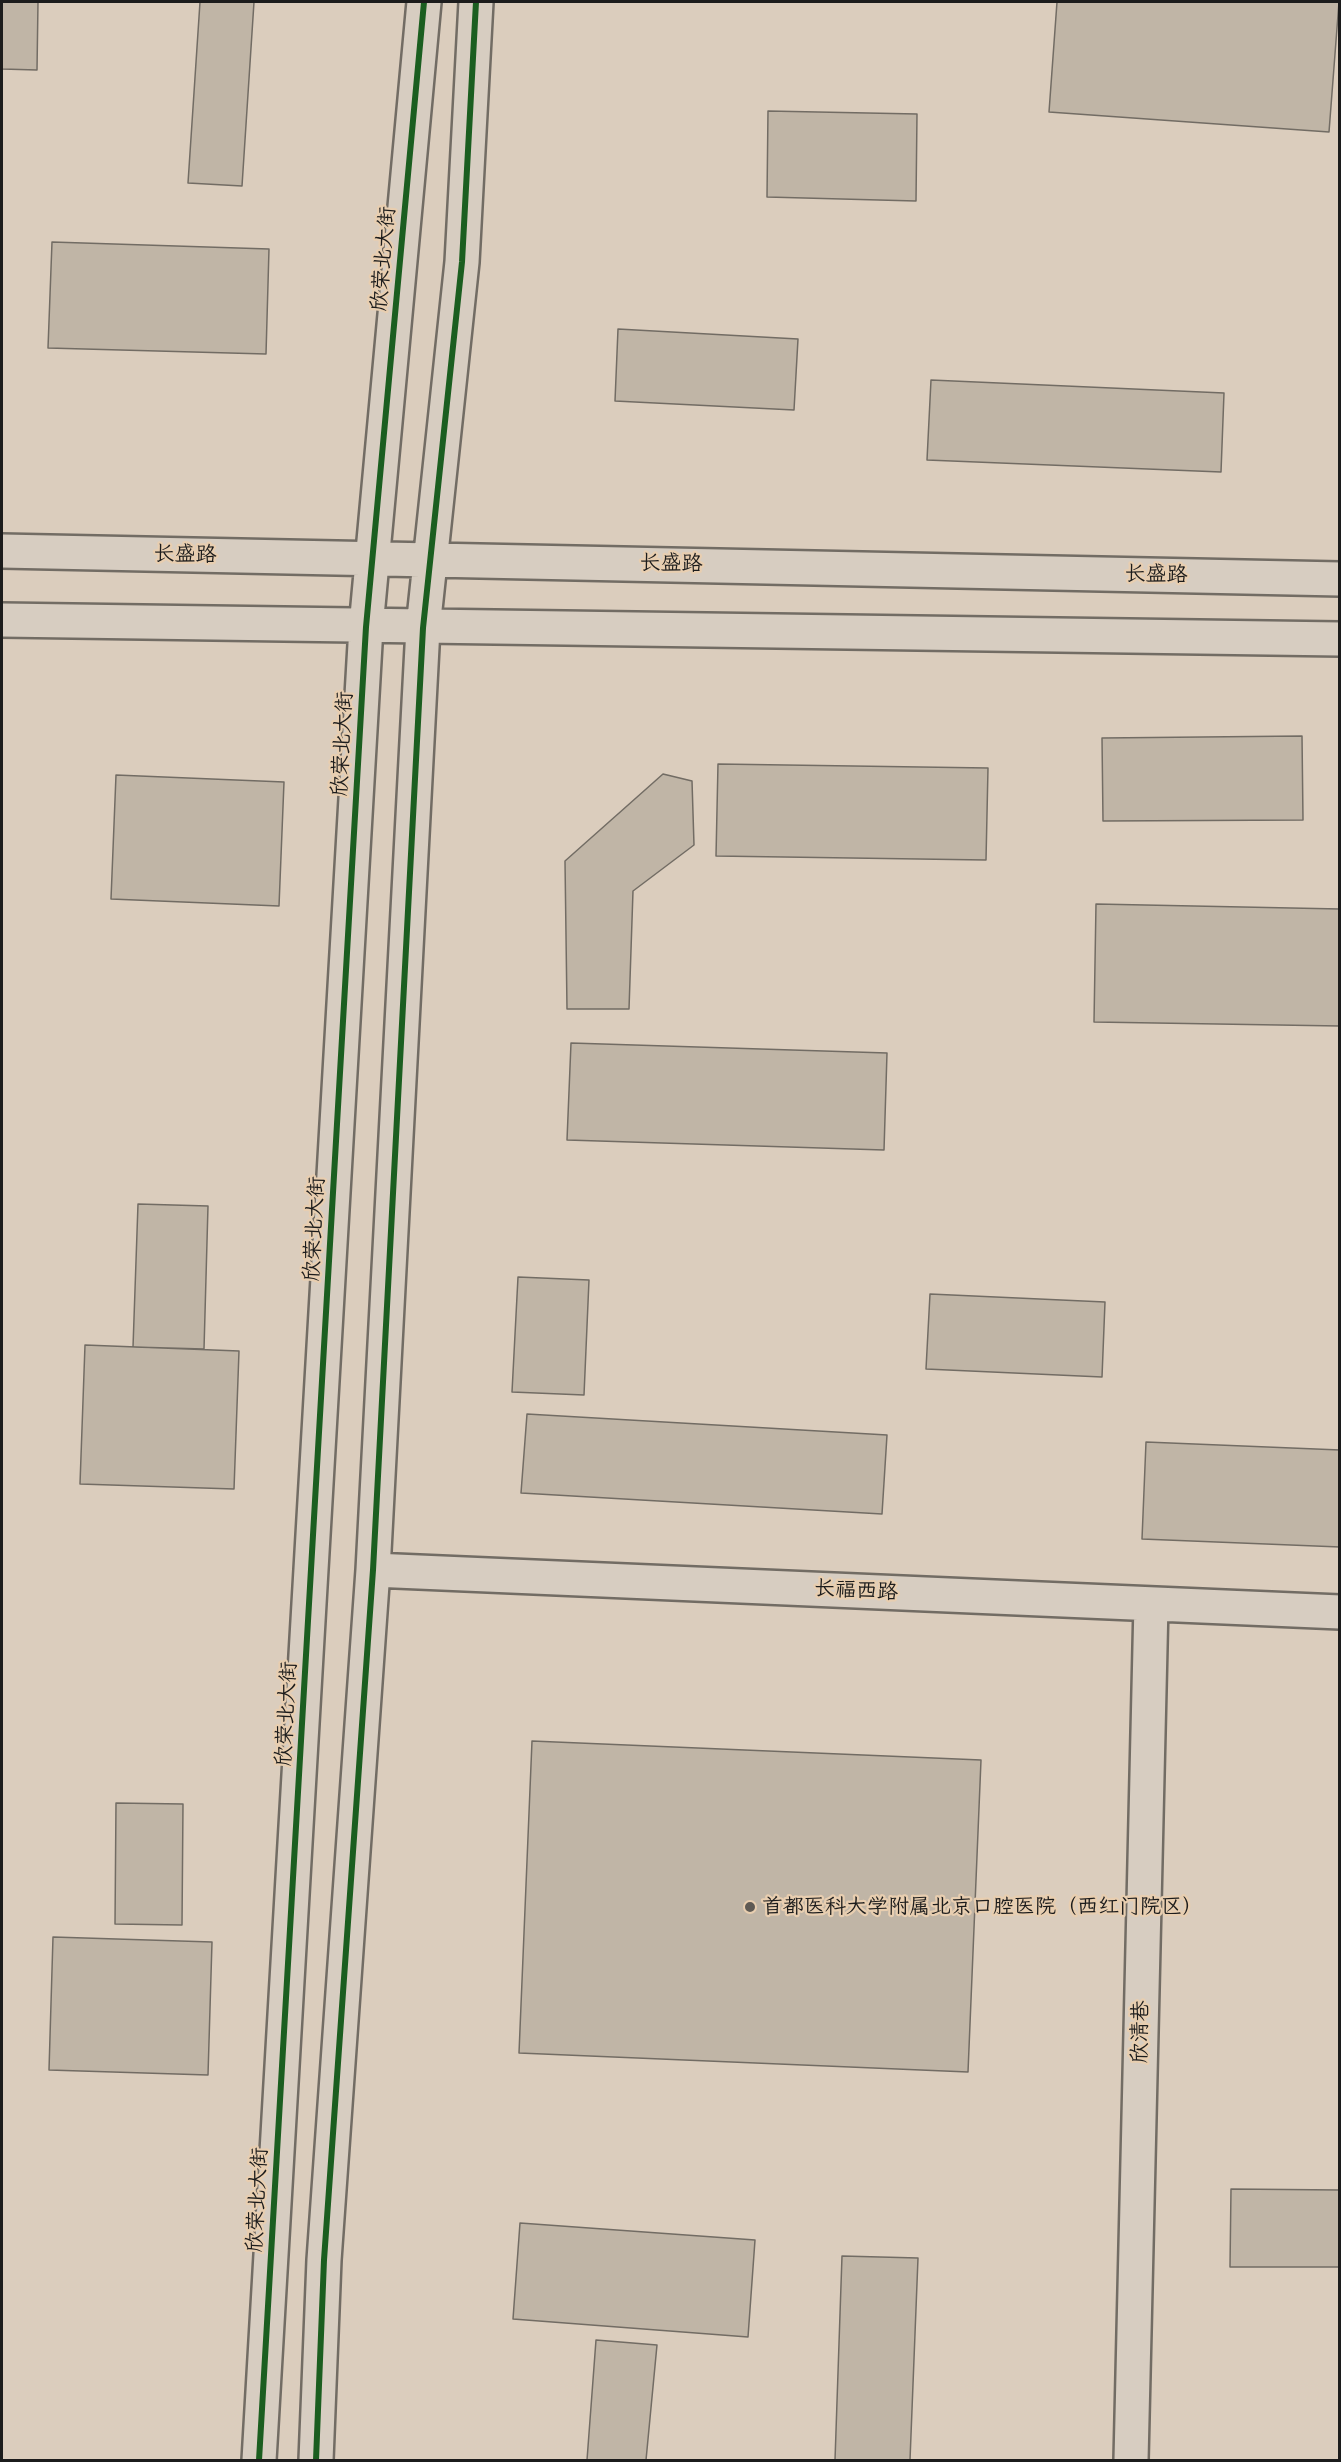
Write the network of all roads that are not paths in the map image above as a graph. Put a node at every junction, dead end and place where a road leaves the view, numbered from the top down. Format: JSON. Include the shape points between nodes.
{"nodes":[{"id":1,"x":424,"y":2,"type":"edge"},
{"id":2,"x":476,"y":2,"type":"edge"},
{"id":3,"x":2,"y":551,"type":"edge"},
{"id":4,"x":374,"y":558,"type":"junction"},
{"id":5,"x":429,"y":559,"type":"junction"},
{"id":6,"x":1340,"y":579,"type":"edge"},
{"id":7,"x":2,"y":620,"type":"edge"},
{"id":8,"x":366,"y":627,"type":"junction"},
{"id":9,"x":423,"y":628,"type":"junction"},
{"id":10,"x":1340,"y":639,"type":"edge"},
{"id":11,"x":373,"y":1570,"type":"junction"},
{"id":12,"x":1151,"y":1604,"type":"junction"},
{"id":13,"x":1340,"y":1612,"type":"edge"},
{"id":14,"x":259,"y":2460,"type":"edge"},
{"id":15,"x":315,"y":2460,"type":"edge"},
{"id":16,"x":1131,"y":2460,"type":"edge"}],
"edges":[{"from":1,"to":4,"type":"street","name":"欣荣北大街"},
{"from":2,"to":5,"type":"street","via":[[462,262]]},
{"from":3,"to":4,"type":"street","name":"长盛路"},
{"from":4,"to":5,"type":"street","name":"长盛路"},
{"from":4,"to":8,"type":"street","name":"欣荣北大街"},
{"from":5,"to":6,"type":"street","name":"长盛路"},
{"from":5,"to":9,"type":"street"},
{"from":7,"to":8,"type":"street"},
{"from":8,"to":9,"type":"street"},
{"from":8,"to":14,"type":"street","name":"欣荣北大街"},
{"from":9,"to":10,"type":"street"},
{"from":9,"to":11,"type":"street"},
{"from":11,"to":12,"type":"street","name":"长福西路"},
{"from":11,"to":15,"type":"street","via":[[324,2260]]},
{"from":12,"to":13,"type":"street","name":"长福西路"},
{"from":12,"to":16,"type":"street","name":"欣清巷"}]}
